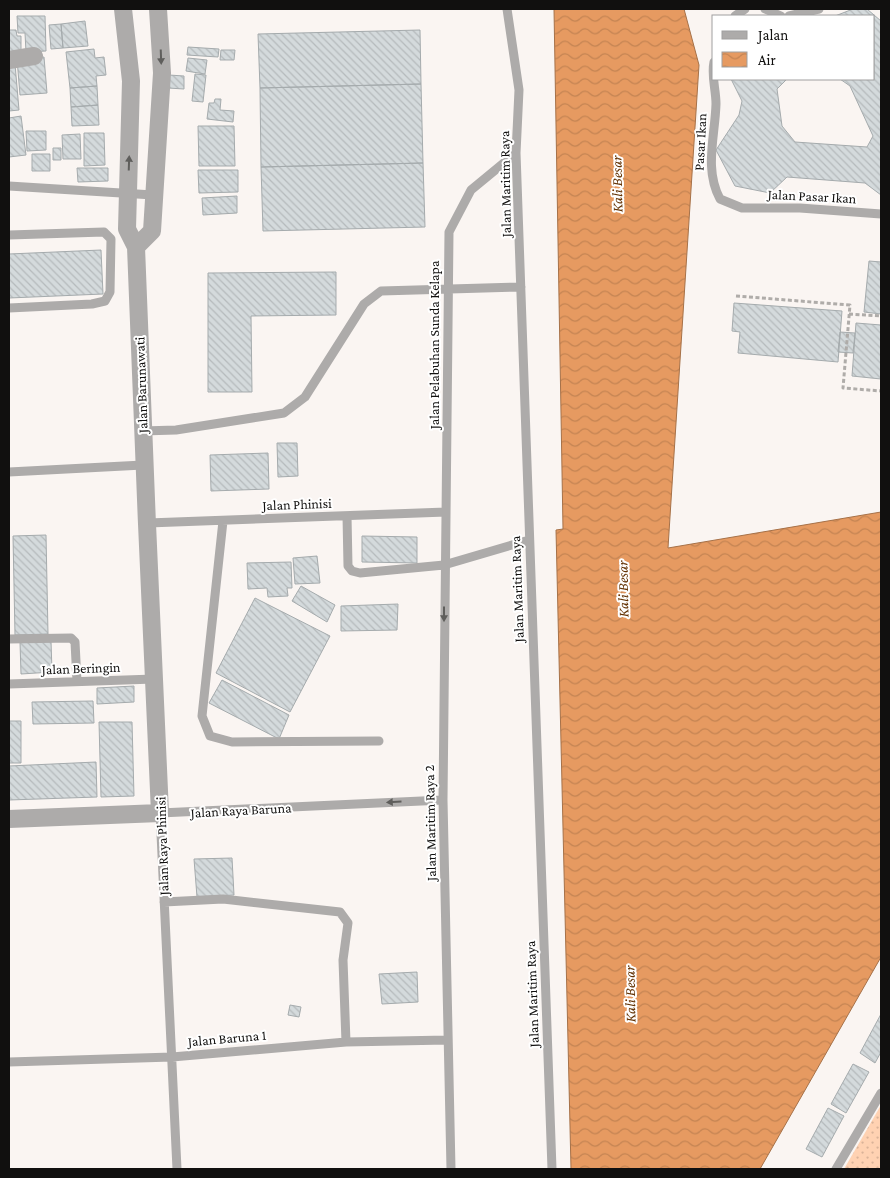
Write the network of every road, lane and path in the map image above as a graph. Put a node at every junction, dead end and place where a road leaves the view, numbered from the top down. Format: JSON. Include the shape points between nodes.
{"nodes":[{"id":1,"x":123,"y":9,"type":"edge"},
{"id":2,"x":158,"y":9,"type":"edge"},
{"id":3,"x":507,"y":9,"type":"edge"},
{"id":4,"x":765,"y":9,"type":"edge"},
{"id":5,"x":819,"y":9,"type":"edge"},
{"id":6,"x":779,"y":15,"type":"edge"},
{"id":7,"x":793,"y":15,"type":"edge"},
{"id":8,"x":34,"y":56,"type":"dead end"},
{"id":9,"x":9,"y":60,"type":"edge"},
{"id":10,"x":713,"y":80,"type":"edge"},
{"id":11,"x":516,"y":153,"type":"junction"},
{"id":12,"x":9,"y":186,"type":"edge"},
{"id":13,"x":128,"y":194,"type":"junction"},
{"id":14,"x":153,"y":195,"type":"junction"},
{"id":15,"x":742,"y":208,"type":"joint"},
{"id":16,"x":881,"y":214,"type":"edge"},
{"id":17,"x":9,"y":235,"type":"edge"},
{"id":18,"x":136,"y":247,"type":"junction"},
{"id":19,"x":521,"y":287,"type":"junction"},
{"id":20,"x":448,"y":288,"type":"junction"},
{"id":21,"x":736,"y":296,"type":"dead end"},
{"id":22,"x":9,"y":308,"type":"edge"},
{"id":23,"x":849,"y":314,"type":"junction"},
{"id":24,"x":881,"y":316,"type":"edge"},
{"id":25,"x":881,"y":391,"type":"edge"},
{"id":26,"x":142,"y":431,"type":"junction"},
{"id":27,"x":143,"y":465,"type":"junction"},
{"id":28,"x":9,"y":472,"type":"edge"},
{"id":29,"x":446,"y":512,"type":"junction"},
{"id":30,"x":347,"y":516,"type":"junction"},
{"id":31,"x":222,"y":520,"type":"junction"},
{"id":32,"x":148,"y":523,"type":"junction"},
{"id":33,"x":529,"y":540,"type":"junction"},
{"id":34,"x":444,"y":565,"type":"junction"},
{"id":35,"x":9,"y":640,"type":"edge"},
{"id":36,"x":154,"y":680,"type":"junction"},
{"id":37,"x":77,"y":681,"type":"junction"},
{"id":38,"x":9,"y":684,"type":"edge"},
{"id":39,"x":379,"y":741,"type":"dead end"},
{"id":40,"x":442,"y":800,"type":"junction"},
{"id":41,"x":160,"y":813,"type":"junction"},
{"id":42,"x":9,"y":819,"type":"edge"},
{"id":43,"x":164,"y":902,"type":"junction"},
{"id":44,"x":447,"y":1040,"type":"junction"},
{"id":45,"x":346,"y":1042,"type":"junction"},
{"id":46,"x":172,"y":1057,"type":"junction"},
{"id":47,"x":9,"y":1062,"type":"edge"},
{"id":48,"x":881,"y":1093,"type":"edge"},
{"id":49,"x":177,"y":1169,"type":"edge"},
{"id":50,"x":451,"y":1169,"type":"edge"},
{"id":51,"x":552,"y":1169,"type":"edge"},
{"id":52,"x":836,"y":1169,"type":"edge"}],
"edges":[{"from":13,"to":1,"type":"street","name":"Jalan Barunawati","one_way":true,"via":[[131,81]]},
{"from":2,"to":14,"type":"street","one_way":true,"via":[[162,72]]},
{"from":3,"to":11,"type":"lane","name":"Jalan Maritim Raya","via":[[519,90]]},
{"from":4,"to":6,"type":"lane"},
{"from":5,"to":7,"type":"lane"},
{"from":8,"to":9,"type":"street"},
{"from":10,"to":15,"type":"lane","name":"Pasar Ikan","via":[[716,102],[712,185],[720,199]]},
{"from":11,"to":19,"type":"lane","name":"Jalan Maritim Raya"},
{"from":11,"to":20,"type":"lane","name":"Jalan Pelabuhan Sunda Kelapa","via":[[471,190],[449,232]]},
{"from":12,"to":13,"type":"lane"},
{"from":13,"to":14,"type":"lane"},
{"from":13,"to":18,"type":"street","name":"Jalan Barunawati","via":[[127,229]]},
{"from":14,"to":18,"type":"street","via":[[152,231]]},
{"from":15,"to":16,"type":"lane","name":"Jalan Pasar Ikan","via":[[800,208]]},
{"from":17,"to":22,"type":"lane","via":[[104,232],[111,239],[110,292],[105,301]]},
{"from":18,"to":26,"type":"street","name":"Jalan Barunawati"},
{"from":19,"to":20,"type":"lane"},
{"from":19,"to":33,"type":"lane","name":"Jalan Maritim Raya"},
{"from":20,"to":26,"type":"lane","via":[[381,291],[364,304],[305,396],[284,413],[176,430]]},
{"from":20,"to":29,"type":"lane","name":"Jalan Pelabuhan Sunda Kelapa"},
{"from":21,"to":23,"type":"path","via":[[850,305]]},
{"from":23,"to":24,"type":"path"},
{"from":23,"to":25,"type":"path","via":[[843,388]]},
{"from":26,"to":27,"type":"street","name":"Jalan Barunawati"},
{"from":27,"to":28,"type":"lane"},
{"from":27,"to":32,"type":"street","name":"Jalan Barunawati"},
{"from":29,"to":30,"type":"lane","name":"Jalan Phinisi"},
{"from":29,"to":34,"type":"lane","name":"Jalan Pelabuhan Sunda Kelapa"},
{"from":30,"to":31,"type":"lane","name":"Jalan Phinisi"},
{"from":30,"to":34,"type":"lane","via":[[348,566],[352,571],[360,574]]},
{"from":31,"to":32,"type":"lane","name":"Jalan Phinisi"},
{"from":31,"to":39,"type":"lane","via":[[202,716],[210,736],[232,742]]},
{"from":32,"to":36,"type":"street","name":"Jalan Raya Phinisi"},
{"from":33,"to":34,"type":"lane"},
{"from":33,"to":51,"type":"lane","name":"Jalan Maritim Raya"},
{"from":34,"to":40,"type":"lane","name":"Jalan Maritim Raya 2","one_way":true},
{"from":35,"to":37,"type":"lane","via":[[71,638],[75,642]]},
{"from":36,"to":37,"type":"lane","name":"Jalan Beringin"},
{"from":36,"to":41,"type":"street","name":"Jalan Raya Phinisi"},
{"from":37,"to":38,"type":"lane","name":"Jalan Beringin"},
{"from":40,"to":41,"type":"lane","name":"Jalan Raya Baruna","one_way":true},
{"from":40,"to":44,"type":"lane","name":"Jalan Maritim Raya 2"},
{"from":41,"to":42,"type":"street","name":"Jalan Raya Baruna"},
{"from":41,"to":43,"type":"lane","name":"Jalan Raya Phinisi"},
{"from":43,"to":45,"type":"lane","via":[[223,898],[340,912],[348,923],[343,960]]},
{"from":43,"to":46,"type":"lane","name":"Jalan Raya Phinisi"},
{"from":44,"to":45,"type":"lane","name":"Jalan Baruna 1"},
{"from":44,"to":50,"type":"lane","name":"Jalan Maritim Raya 2"},
{"from":45,"to":46,"type":"lane","name":"Jalan Baruna 1"},
{"from":46,"to":47,"type":"lane","name":"Jalan Baruna 1"},
{"from":46,"to":49,"type":"lane","name":"Jalan Raya Phinisi"},
{"from":48,"to":52,"type":"lane"}]}
